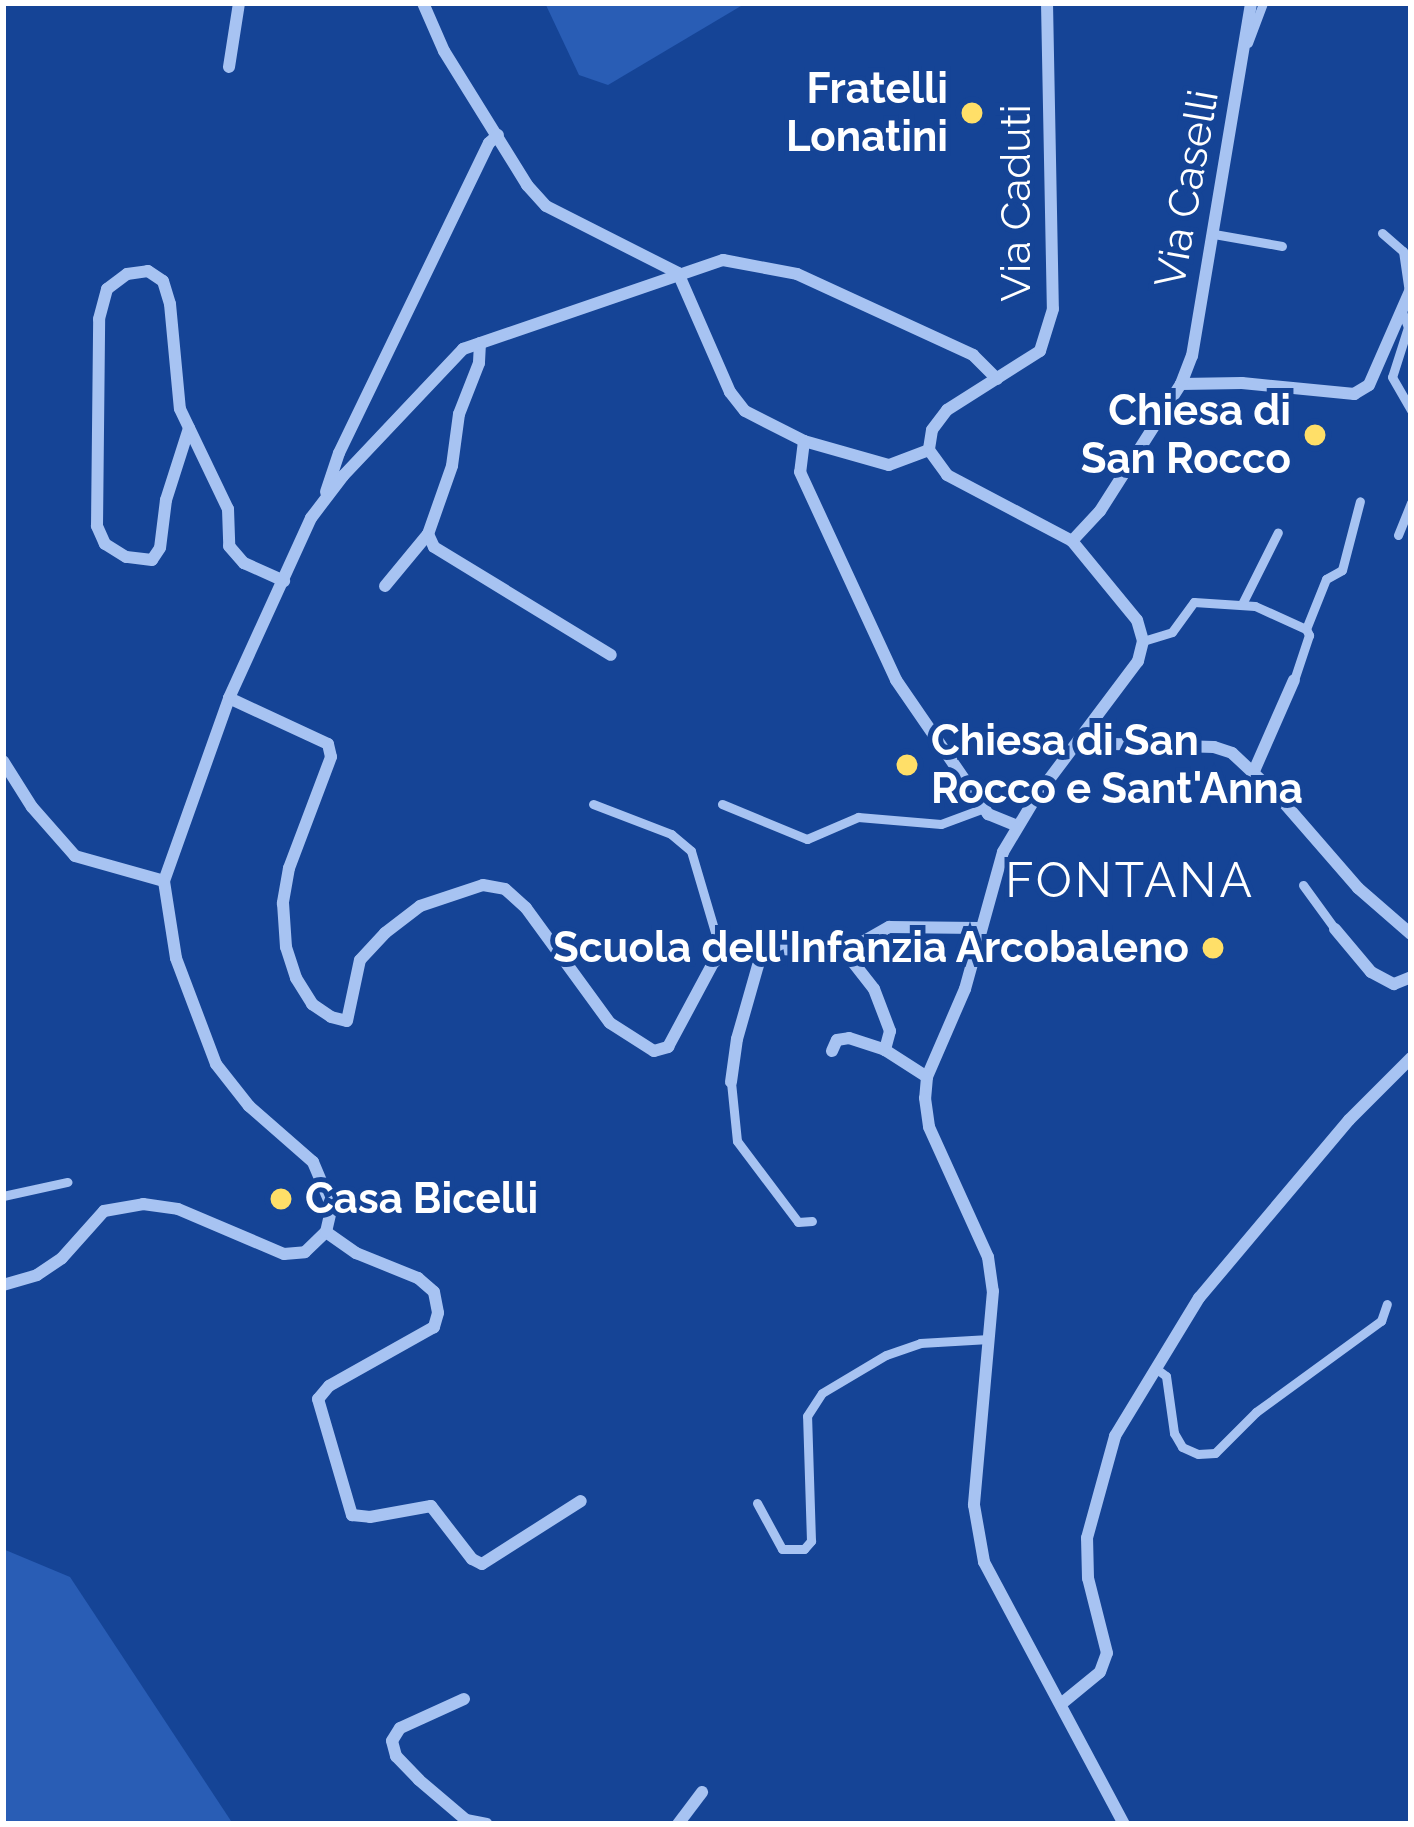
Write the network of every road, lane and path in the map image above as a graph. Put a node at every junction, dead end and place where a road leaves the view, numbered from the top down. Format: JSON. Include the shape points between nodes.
{"nodes":[{"id":1,"x":238,"y":3,"type":"edge"},
{"id":2,"x":423,"y":3,"type":"edge"},
{"id":3,"x":1047,"y":3,"type":"edge"},
{"id":4,"x":1250,"y":3,"type":"edge"},
{"id":5,"x":1263,"y":3,"type":"edge"},
{"id":6,"x":1242,"y":61,"type":"junction"},
{"id":7,"x":229,"y":67,"type":"dead end"},
{"id":8,"x":498,"y":134,"type":"junction"},
{"id":9,"x":1382,"y":233,"type":"dead end"},
{"id":10,"x":1214,"y":234,"type":"junction"},
{"id":11,"x":1282,"y":246,"type":"dead end"},
{"id":12,"x":678,"y":273,"type":"junction"},
{"id":13,"x":1410,"y":291,"type":"edge"},
{"id":14,"x":1402,"y":309,"type":"junction"},
{"id":15,"x":480,"y":343,"type":"junction"},
{"id":16,"x":997,"y":379,"type":"junction"},
{"id":17,"x":1181,"y":385,"type":"junction"},
{"id":18,"x":1411,"y":410,"type":"edge"},
{"id":19,"x":189,"y":428,"type":"junction"},
{"id":20,"x":804,"y":441,"type":"junction"},
{"id":21,"x":929,"y":450,"type":"junction"},
{"id":22,"x":1360,"y":500,"type":"dead end"},
{"id":23,"x":1411,"y":502,"type":"edge"},
{"id":24,"x":321,"y":505,"type":"junction"},
{"id":25,"x":1279,"y":532,"type":"dead end"},
{"id":26,"x":428,"y":534,"type":"junction"},
{"id":27,"x":1398,"y":535,"type":"dead end"},
{"id":28,"x":1072,"y":541,"type":"junction"},
{"id":29,"x":284,"y":580,"type":"junction"},
{"id":30,"x":385,"y":586,"type":"dead end"},
{"id":31,"x":1242,"y":604,"type":"junction"},
{"id":32,"x":1306,"y":629,"type":"junction"},
{"id":33,"x":1143,"y":640,"type":"junction"},
{"id":34,"x":611,"y":655,"type":"dead end"},
{"id":35,"x":1294,"y":680,"type":"joint"},
{"id":36,"x":229,"y":698,"type":"junction"},
{"id":37,"x":1090,"y":730,"type":"junction"},
{"id":38,"x":3,"y":761,"type":"edge"},
{"id":39,"x":1254,"y":771,"type":"junction"},
{"id":40,"x":722,"y":803,"type":"dead end"},
{"id":41,"x":593,"y":804,"type":"dead end"},
{"id":42,"x":984,"y":808,"type":"junction"},
{"id":43,"x":1017,"y":826,"type":"junction"},
{"id":44,"x":164,"y":880,"type":"junction"},
{"id":45,"x":1303,"y":885,"type":"dead end"},
{"id":46,"x":978,"y":928,"type":"junction"},
{"id":47,"x":1336,"y":929,"type":"joint"},
{"id":48,"x":1411,"y":934,"type":"edge"},
{"id":49,"x":764,"y":944,"type":"junction"},
{"id":50,"x":722,"y":952,"type":"junction"},
{"id":51,"x":845,"y":952,"type":"junction"},
{"id":52,"x":1411,"y":977,"type":"edge"},
{"id":53,"x":885,"y":1050,"type":"junction"},
{"id":54,"x":832,"y":1051,"type":"dead end"},
{"id":55,"x":1411,"y":1058,"type":"edge"},
{"id":56,"x":927,"y":1077,"type":"junction"},
{"id":57,"x":731,"y":1082,"type":"joint"},
{"id":58,"x":68,"y":1182,"type":"dead end"},
{"id":59,"x":3,"y":1196,"type":"edge"},
{"id":60,"x":812,"y":1221,"type":"dead end"},
{"id":61,"x":326,"y":1232,"type":"junction"},
{"id":62,"x":3,"y":1285,"type":"edge"},
{"id":63,"x":1387,"y":1304,"type":"dead end"},
{"id":64,"x":989,"y":1340,"type":"junction"},
{"id":65,"x":1158,"y":1370,"type":"junction"},
{"id":66,"x":581,"y":1501,"type":"dead end"},
{"id":67,"x":757,"y":1503,"type":"dead end"},
{"id":68,"x":464,"y":1699,"type":"dead end"},
{"id":69,"x":1061,"y":1704,"type":"junction"},
{"id":70,"x":701,"y":1792,"type":"dead end"},
{"id":71,"x":487,"y":1824,"type":"edge"},
{"id":72,"x":678,"y":1824,"type":"edge"},
{"id":73,"x":1124,"y":1824,"type":"edge"}],
"edges":[{"from":1,"to":7,"type":"street"},
{"from":2,"to":8,"type":"street"},
{"from":3,"to":16,"type":"street","name":"Via Caduti","via":[[1053,309],[1040,351]]},
{"from":4,"to":6,"type":"street","name":"Via Caselli"},
{"from":5,"to":6,"type":"lane"},
{"from":6,"to":10,"type":"street","name":"Via Caselli"},
{"from":8,"to":12,"type":"street","via":[[546,206]]},
{"from":8,"to":24,"type":"street","via":[[339,453]]},
{"from":9,"to":13,"type":"lane","via":[[1403,251]]},
{"from":10,"to":11,"type":"lane"},
{"from":10,"to":17,"type":"street","name":"Via Caselli"},
{"from":12,"to":15,"type":"street"},
{"from":12,"to":16,"type":"street","via":[[723,260],[796,274],[973,355]]},
{"from":12,"to":20,"type":"street","via":[[730,392],[746,411]]},
{"from":13,"to":14,"type":"street"},
{"from":14,"to":17,"type":"street","via":[[1369,385],[1354,394]]},
{"from":14,"to":18,"type":"lane","via":[[1408,327],[1391,377]]},
{"from":15,"to":24,"type":"street","via":[[447,365]]},
{"from":15,"to":26,"type":"street"},
{"from":16,"to":21,"type":"street","name":"Via Caduti","via":[[946,410]]},
{"from":17,"to":28,"type":"street","name":"Via Caselli"},
{"from":19,"to":19,"type":"street","via":[[176,389],[163,281],[148,271],[127,274],[107,289],[99,320],[97,526],[105,544],[126,557],[152,560],[160,548]]},
{"from":19,"to":29,"type":"street","via":[[228,509],[230,546],[244,563]]},
{"from":20,"to":21,"type":"street","via":[[889,465]]},
{"from":20,"to":42,"type":"street","via":[[800,472],[896,680]]},
{"from":21,"to":28,"type":"street","via":[[947,475]]},
{"from":22,"to":32,"type":"lane","via":[[1342,570],[1326,579]]},
{"from":23,"to":27,"type":"lane"},
{"from":24,"to":29,"type":"street"},
{"from":25,"to":31,"type":"lane"},
{"from":26,"to":30,"type":"street"},
{"from":26,"to":34,"type":"street","via":[[434,547]]},
{"from":28,"to":33,"type":"street"},
{"from":29,"to":36,"type":"street"},
{"from":31,"to":32,"type":"lane"},
{"from":31,"to":33,"type":"lane","via":[[1194,602],[1172,632]]},
{"from":32,"to":35,"type":"lane"},
{"from":33,"to":37,"type":"street","via":[[1138,661]]},
{"from":35,"to":39,"type":"street"},
{"from":36,"to":44,"type":"street"},
{"from":36,"to":50,"type":"street","via":[[328,744],[332,757],[283,903],[296,978],[331,1018],[347,1021],[360,960],[385,932],[420,906],[483,885],[506,889],[526,908],[610,1023],[654,1051],[668,1047]]},
{"from":37,"to":39,"type":"street","via":[[1113,744],[1214,747]]},
{"from":37,"to":43,"type":"street"},
{"from":38,"to":44,"type":"street","via":[[75,856]]},
{"from":39,"to":48,"type":"street","via":[[1358,888]]},
{"from":40,"to":42,"type":"lane","via":[[807,839],[858,817],[941,824]]},
{"from":41,"to":50,"type":"lane","via":[[670,834],[691,851]]},
{"from":42,"to":43,"type":"street"},
{"from":43,"to":46,"type":"street"},
{"from":44,"to":61,"type":"street","via":[[176,958],[216,1064],[249,1106],[313,1162],[332,1207]]},
{"from":45,"to":47,"type":"lane"},
{"from":46,"to":51,"type":"street","via":[[890,927]]},
{"from":46,"to":56,"type":"street","via":[[965,989]]},
{"from":47,"to":52,"type":"street","via":[[1371,972],[1394,984]]},
{"from":49,"to":50,"type":"street"},
{"from":49,"to":51,"type":"street"},
{"from":49,"to":57,"type":"street"},
{"from":51,"to":53,"type":"street","via":[[874,989],[890,1031]]},
{"from":53,"to":54,"type":"street","via":[[850,1038]]},
{"from":53,"to":56,"type":"street"},
{"from":55,"to":65,"type":"street","via":[[1199,1298]]},
{"from":56,"to":64,"type":"street","via":[[929,1127],[988,1257]]},
{"from":57,"to":60,"type":"lane","via":[[730,1114],[746,1156],[798,1222]]},
{"from":58,"to":59,"type":"lane"},
{"from":61,"to":62,"type":"street","via":[[304,1252],[284,1254],[178,1209],[142,1204],[104,1211],[62,1258]]},
{"from":61,"to":66,"type":"street","via":[[418,1278],[434,1292],[438,1312],[434,1328],[318,1399],[352,1515],[431,1506],[482,1564]]},
{"from":63,"to":65,"type":"lane","via":[[1381,1321],[1256,1412],[1215,1453],[1182,1447]]},
{"from":64,"to":67,"type":"lane","via":[[920,1343],[822,1394],[807,1416],[811,1540],[804,1550],[782,1549]]},
{"from":64,"to":69,"type":"street","via":[[974,1505],[984,1562]]},
{"from":65,"to":69,"type":"street","via":[[1115,1436],[1087,1538],[1107,1653],[1100,1672]]},
{"from":68,"to":71,"type":"street","via":[[400,1728],[392,1741],[419,1780],[466,1820]]},
{"from":69,"to":73,"type":"street"},
{"from":70,"to":72,"type":"street"}]}
